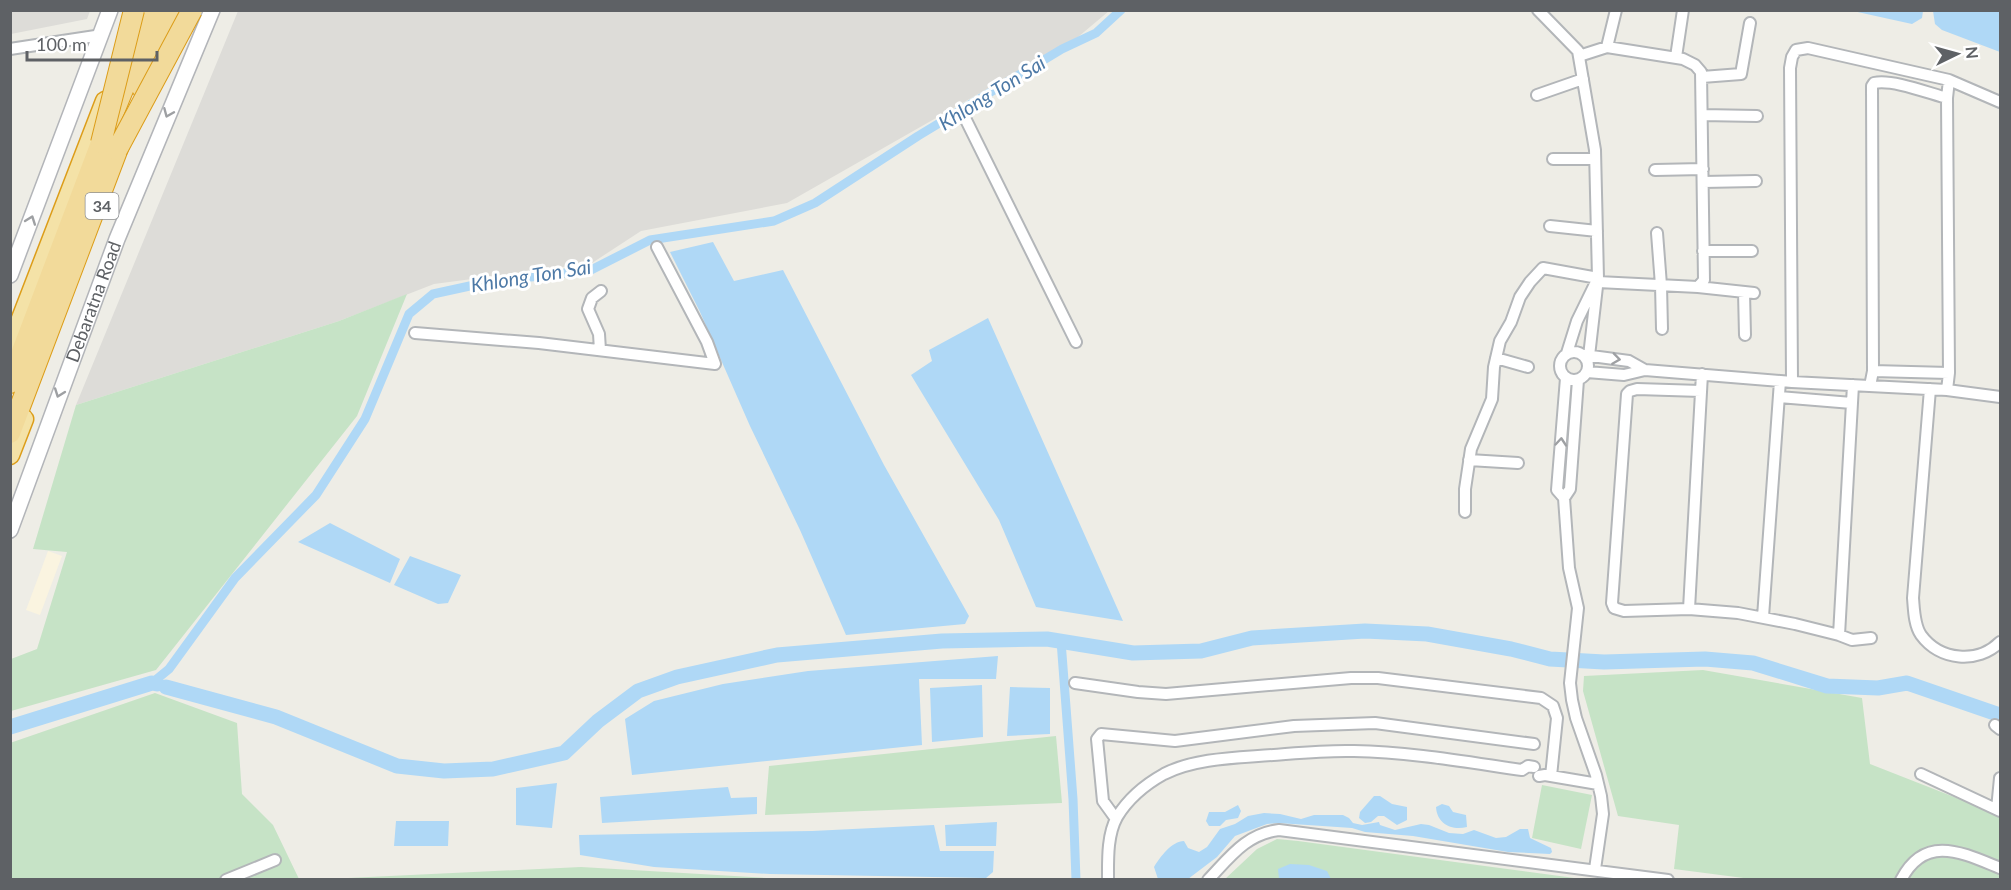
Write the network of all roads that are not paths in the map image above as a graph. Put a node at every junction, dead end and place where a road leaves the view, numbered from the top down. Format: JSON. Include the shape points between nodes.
{"nodes":[{"id":1,"x":110,"y":10,"type":"edge"},
{"id":2,"x":134,"y":10,"type":"edge"},
{"id":3,"x":143,"y":10,"type":"edge"},
{"id":4,"x":156,"y":10,"type":"edge"},
{"id":5,"x":175,"y":10,"type":"edge"},
{"id":6,"x":180,"y":10,"type":"edge"},
{"id":7,"x":192,"y":10,"type":"edge"},
{"id":8,"x":212,"y":10,"type":"edge"},
{"id":9,"x":1538,"y":10,"type":"edge"},
{"id":10,"x":1616,"y":10,"type":"edge"},
{"id":11,"x":1683,"y":10,"type":"edge"},
{"id":12,"x":1750,"y":23,"type":"dead end"},
{"id":13,"x":102,"y":35,"type":"junction"},
{"id":14,"x":1607,"y":47,"type":"junction"},
{"id":15,"x":10,"y":49,"type":"edge"},
{"id":16,"x":1578,"y":56,"type":"junction"},
{"id":17,"x":1676,"y":57,"type":"junction"},
{"id":18,"x":1702,"y":77,"type":"junction"},
{"id":19,"x":1582,"y":79,"type":"junction"},
{"id":20,"x":1949,"y":80,"type":"junction"},
{"id":21,"x":1537,"y":95,"type":"dead end"},
{"id":22,"x":1947,"y":98,"type":"junction"},
{"id":23,"x":2001,"y":102,"type":"edge"},
{"id":24,"x":1702,"y":115,"type":"junction"},
{"id":25,"x":1757,"y":116,"type":"dead end"},
{"id":26,"x":965,"y":118,"type":"dead end"},
{"id":27,"x":109,"y":146,"type":"junction"},
{"id":28,"x":1552,"y":159,"type":"dead end"},
{"id":29,"x":1595,"y":159,"type":"junction"},
{"id":30,"x":1703,"y":169,"type":"junction"},
{"id":31,"x":1655,"y":170,"type":"dead end"},
{"id":32,"x":1756,"y":181,"type":"dead end"},
{"id":33,"x":1703,"y":182,"type":"junction"},
{"id":34,"x":1550,"y":226,"type":"dead end"},
{"id":35,"x":1597,"y":231,"type":"junction"},
{"id":36,"x":1657,"y":233,"type":"dead end"},
{"id":37,"x":657,"y":247,"type":"dead end"},
{"id":38,"x":1752,"y":250,"type":"dead end"},
{"id":39,"x":1704,"y":251,"type":"junction"},
{"id":40,"x":10,"y":275,"type":"edge"},
{"id":41,"x":1598,"y":280,"type":"junction"},
{"id":42,"x":1661,"y":285,"type":"junction"},
{"id":43,"x":1698,"y":288,"type":"junction"},
{"id":44,"x":602,"y":291,"type":"dead end"},
{"id":45,"x":1662,"y":329,"type":"dead end"},
{"id":46,"x":415,"y":333,"type":"dead end"},
{"id":47,"x":1745,"y":335,"type":"dead end"},
{"id":48,"x":1076,"y":342,"type":"dead end"},
{"id":49,"x":10,"y":347,"type":"edge"},
{"id":50,"x":600,"y":350,"type":"junction"},
{"id":51,"x":1567,"y":353,"type":"junction"},
{"id":52,"x":1587,"y":355,"type":"junction"},
{"id":53,"x":1496,"y":358,"type":"junction"},
{"id":54,"x":1528,"y":367,"type":"dead end"},
{"id":55,"x":1645,"y":370,"type":"junction"},
{"id":56,"x":1873,"y":371,"type":"junction"},
{"id":57,"x":1587,"y":372,"type":"junction"},
{"id":58,"x":1949,"y":373,"type":"junction"},
{"id":59,"x":1702,"y":374,"type":"junction"},
{"id":60,"x":1566,"y":378,"type":"junction"},
{"id":61,"x":1578,"y":380,"type":"junction"},
{"id":62,"x":1786,"y":381,"type":"junction"},
{"id":63,"x":10,"y":383,"type":"edge"},
{"id":64,"x":1853,"y":385,"type":"junction"},
{"id":65,"x":1870,"y":386,"type":"junction"},
{"id":66,"x":1930,"y":389,"type":"junction"},
{"id":67,"x":1947,"y":390,"type":"junction"},
{"id":68,"x":1701,"y":391,"type":"junction"},
{"id":69,"x":1779,"y":397,"type":"junction"},
{"id":70,"x":2001,"y":398,"type":"edge"},
{"id":71,"x":1852,"y":402,"type":"junction"},
{"id":72,"x":10,"y":433,"type":"edge"},
{"id":73,"x":10,"y":455,"type":"edge"},
{"id":74,"x":1469,"y":460,"type":"junction"},
{"id":75,"x":1518,"y":463,"type":"dead end"},
{"id":76,"x":1564,"y":498,"type":"junction"},
{"id":77,"x":1465,"y":512,"type":"dead end"},
{"id":78,"x":10,"y":530,"type":"edge"},
{"id":79,"x":1689,"y":609,"type":"junction"},
{"id":80,"x":1763,"y":617,"type":"junction"},
{"id":81,"x":1839,"y":635,"type":"junction"},
{"id":82,"x":1870,"y":638,"type":"dead end"},
{"id":83,"x":2001,"y":642,"type":"edge"},
{"id":84,"x":1075,"y":683,"type":"dead end"},
{"id":85,"x":1534,"y":744,"type":"dead end"},
{"id":86,"x":1540,"y":773,"type":"junction"},
{"id":87,"x":1921,"y":774,"type":"dead end"},
{"id":88,"x":2001,"y":778,"type":"edge"},
{"id":89,"x":1598,"y":784,"type":"junction"},
{"id":90,"x":1999,"y":810,"type":"edge"},
{"id":91,"x":1116,"y":819,"type":"junction"},
{"id":92,"x":274,"y":860,"type":"dead end"},
{"id":93,"x":2001,"y":868,"type":"edge"},
{"id":94,"x":1595,"y":869,"type":"junction"},
{"id":95,"x":226,"y":879,"type":"edge"},
{"id":96,"x":1108,"y":879,"type":"edge"},
{"id":97,"x":1208,"y":879,"type":"edge"},
{"id":98,"x":1668,"y":879,"type":"edge"},
{"id":99,"x":1901,"y":879,"type":"edge"}],
"edges":[{"from":1,"to":13,"type":"main road"},
{"from":2,"to":27,"type":"highway","bridge":true},
{"from":3,"to":49,"type":"highway","number":"34"},
{"from":4,"to":27,"type":"highway","bridge":true},
{"from":5,"to":27,"type":"highway","bridge":true},
{"from":6,"to":73,"type":"highway","name":"Debaratna Road","number":"34","via":[[122,153]]},
{"from":7,"to":27,"type":"highway","bridge":true},
{"from":8,"to":78,"type":"main road","name":"Debaratna Road","number":"34","one_way":true,"via":[[117,239]]},
{"from":9,"to":16,"type":"street","via":[[1578,51]]},
{"from":10,"to":14,"type":"street"},
{"from":11,"to":17,"type":"street"},
{"from":12,"to":18,"type":"street","via":[[1741,74]]},
{"from":13,"to":15,"type":"street"},
{"from":40,"to":13,"type":"main road","one_way":true},
{"from":14,"to":16,"type":"street"},
{"from":14,"to":17,"type":"street"},
{"from":16,"to":19,"type":"street"},
{"from":17,"to":18,"type":"street","via":[[1695,64]]},
{"from":18,"to":24,"type":"street"},
{"from":19,"to":21,"type":"street"},
{"from":19,"to":29,"type":"street"},
{"from":20,"to":22,"type":"street"},
{"from":20,"to":23,"type":"street"},
{"from":20,"to":62,"type":"street","via":[[1808,48],[1796,50],[1792,57]]},
{"from":22,"to":56,"type":"street","via":[[1893,84],[1879,82],[1872,86]]},
{"from":22,"to":58,"type":"street"},
{"from":24,"to":25,"type":"street"},
{"from":24,"to":30,"type":"street"},
{"from":26,"to":48,"type":"street"},
{"from":27,"to":63,"type":"highway"},
{"from":27,"to":72,"type":"highway"},
{"from":28,"to":29,"type":"street"},
{"from":29,"to":35,"type":"street"},
{"from":30,"to":31,"type":"street"},
{"from":30,"to":33,"type":"street"},
{"from":32,"to":33,"type":"street"},
{"from":33,"to":39,"type":"street"},
{"from":34,"to":35,"type":"street"},
{"from":35,"to":41,"type":"street"},
{"from":36,"to":42,"type":"street"},
{"from":37,"to":50,"type":"street","via":[[715,364]]},
{"from":38,"to":39,"type":"street"},
{"from":39,"to":43,"type":"street","via":[[1704,280]]},
{"from":41,"to":42,"type":"street"},
{"from":41,"to":51,"type":"street","via":[[1577,321]]},
{"from":41,"to":52,"type":"street"},
{"from":41,"to":53,"type":"street","via":[[1544,268],[1520,297]]},
{"from":42,"to":43,"type":"street"},
{"from":42,"to":45,"type":"street"},
{"from":43,"to":47,"type":"street","via":[[1749,292]]},
{"from":44,"to":50,"type":"street","via":[[592,298],[588,309],[599,334]]},
{"from":46,"to":50,"type":"street"},
{"from":51,"to":52,"type":"street"},
{"from":51,"to":60,"type":"street","via":[[1560,362]]},
{"from":52,"to":55,"type":"street","one_way":true,"via":[[1629,361]]},
{"from":52,"to":57,"type":"street"},
{"from":53,"to":54,"type":"street"},
{"from":53,"to":74,"type":"street","via":[[1492,399]]},
{"from":55,"to":57,"type":"street","via":[[1624,375]]},
{"from":55,"to":59,"type":"street"},
{"from":56,"to":58,"type":"street"},
{"from":56,"to":65,"type":"street"},
{"from":57,"to":61,"type":"street"},
{"from":58,"to":67,"type":"street"},
{"from":59,"to":62,"type":"street"},
{"from":59,"to":68,"type":"street"},
{"from":60,"to":61,"type":"street"},
{"from":76,"to":60,"type":"street","one_way":true,"via":[[1557,490]]},
{"from":61,"to":76,"type":"street","via":[[1570,489]]},
{"from":62,"to":64,"type":"street"},
{"from":62,"to":69,"type":"street"},
{"from":64,"to":65,"type":"street"},
{"from":64,"to":71,"type":"street"},
{"from":65,"to":66,"type":"street"},
{"from":66,"to":67,"type":"street"},
{"from":66,"to":83,"type":"street","via":[[1914,615],[1920,634],[1938,650],[1956,657],[1976,656]]},
{"from":67,"to":70,"type":"street"},
{"from":68,"to":79,"type":"street"},
{"from":68,"to":79,"type":"street","via":[[1637,389],[1628,394],[1612,603],[1624,611]]},
{"from":69,"to":71,"type":"street"},
{"from":69,"to":80,"type":"street"},
{"from":71,"to":81,"type":"street"},
{"from":74,"to":75,"type":"street"},
{"from":74,"to":77,"type":"street"},
{"from":76,"to":89,"type":"street","via":[[1569,568],[1578,608],[1570,683],[1576,718]]},
{"from":79,"to":80,"type":"street"},
{"from":80,"to":81,"type":"street"},
{"from":81,"to":82,"type":"street","via":[[1852,640]]},
{"from":84,"to":86,"type":"street","via":[[1166,694],[1378,678],[1541,698],[1553,706],[1557,718]]},
{"from":85,"to":91,"type":"street","via":[[1374,723],[1294,726],[1175,741],[1101,734],[1097,739],[1102,801]]},
{"from":86,"to":89,"type":"street"},
{"from":86,"to":91,"type":"street","via":[[1527,775],[1522,770],[1354,751],[1237,758],[1165,774],[1140,790]]},
{"from":87,"to":90,"type":"street"},
{"from":88,"to":90,"type":"street"},
{"from":89,"to":94,"type":"street","via":[[1603,814]]},
{"from":91,"to":96,"type":"street"},
{"from":92,"to":95,"type":"street"},
{"from":93,"to":99,"type":"street","via":[[1941,850],[1922,855],[1908,866]]},
{"from":94,"to":97,"type":"street","via":[[1279,830],[1247,840]]},
{"from":94,"to":98,"type":"street"}]}
